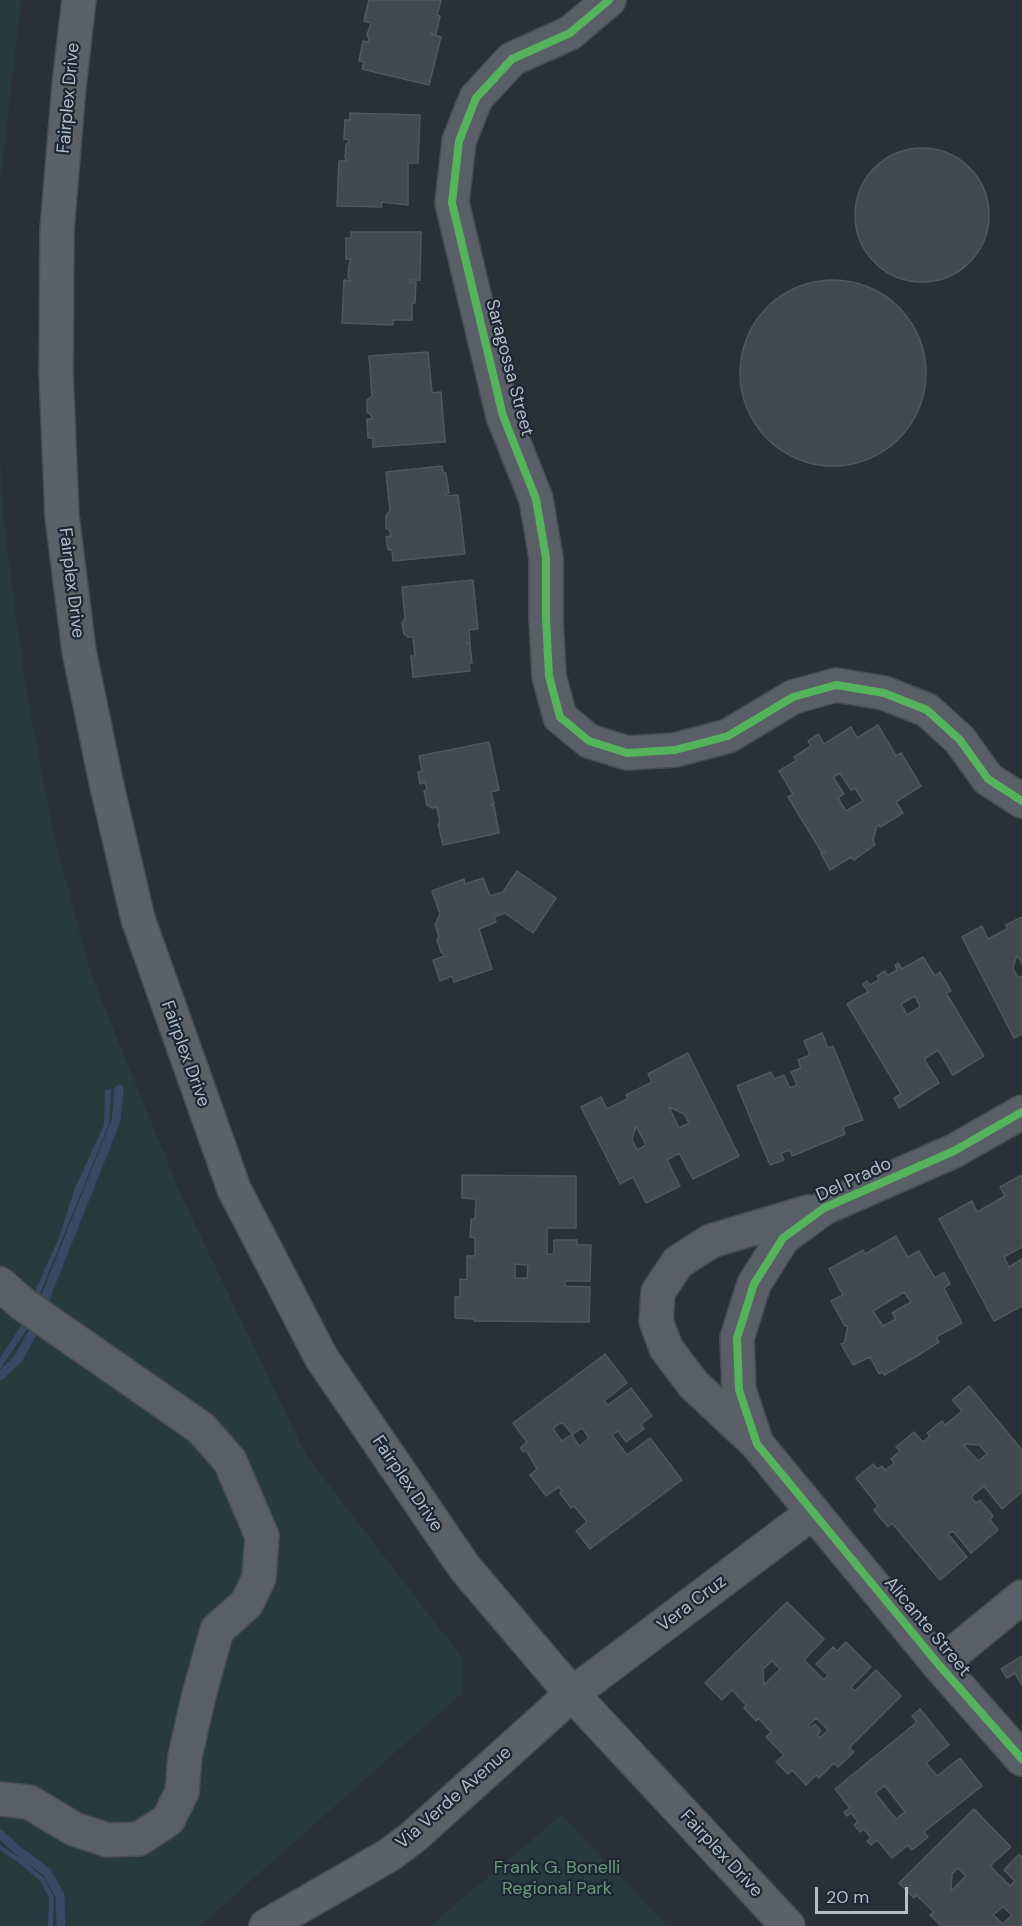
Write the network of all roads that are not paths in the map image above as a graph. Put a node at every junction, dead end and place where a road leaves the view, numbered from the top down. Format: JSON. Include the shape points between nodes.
{"nodes":[{"id":1,"x":79,"y":0,"type":"edge"},
{"id":2,"x":609,"y":0,"type":"edge"},
{"id":3,"x":1022,"y":801,"type":"edge"},
{"id":4,"x":1022,"y":1112,"type":"edge"},
{"id":5,"x":824,"y":1208,"type":"junction"},
{"id":6,"x":12,"y":1294,"type":"edge"},
{"id":7,"x":757,"y":1444,"type":"junction"},
{"id":8,"x":812,"y":1513,"type":"junction"},
{"id":9,"x":1022,"y":1597,"type":"edge"},
{"id":10,"x":939,"y":1665,"type":"junction"},
{"id":11,"x":572,"y":1694,"type":"junction"},
{"id":12,"x":1022,"y":1759,"type":"edge"},
{"id":13,"x":0,"y":1799,"type":"edge"},
{"id":14,"x":266,"y":1926,"type":"edge"},
{"id":15,"x":788,"y":1926,"type":"edge"}],
"edges":[{"from":1,"to":11,"type":"main road","name":"Fairplex Drive","via":[[57,230],[56,373],[62,516],[79,651],[138,919],[234,1189],[321,1357],[465,1568]]},
{"from":2,"to":3,"type":"street","name":"Saragossa Street","via":[[570,33],[512,58],[476,98],[459,141],[452,203],[503,416],[536,499],[546,558],[549,676],[560,717],[589,741],[627,753],[675,750],[728,736],[793,697],[836,685],[884,693],[927,710],[960,740],[988,779]]},
{"from":4,"to":5,"type":"street","name":"Del Prado","via":[[954,1151]]},
{"from":5,"to":7,"type":"street","name":"Del Prado","via":[[783,1238],[754,1284],[737,1338],[739,1390]]},
{"from":5,"to":7,"type":"street","via":[[711,1240],[678,1262],[658,1292],[656,1321],[666,1348],[693,1384]]},
{"from":6,"to":13,"type":"street","via":[[201,1428],[230,1461],[262,1536],[259,1578],[247,1603],[217,1630],[185,1756],[182,1792],[168,1820],[139,1839],[106,1840],[74,1829],[29,1802]]},
{"from":7,"to":8,"type":"street","name":"Del Prado"},
{"from":8,"to":10,"type":"street","name":"Alicante Street"},
{"from":8,"to":11,"type":"street","name":"Vera Cruz"},
{"from":9,"to":10,"type":"street"},
{"from":10,"to":12,"type":"street","name":"Alicante Street"},
{"from":11,"to":14,"type":"main road","name":"Via Verde Avenue","via":[[412,1838]]},
{"from":11,"to":15,"type":"main road","name":"Fairplex Drive"}]}
